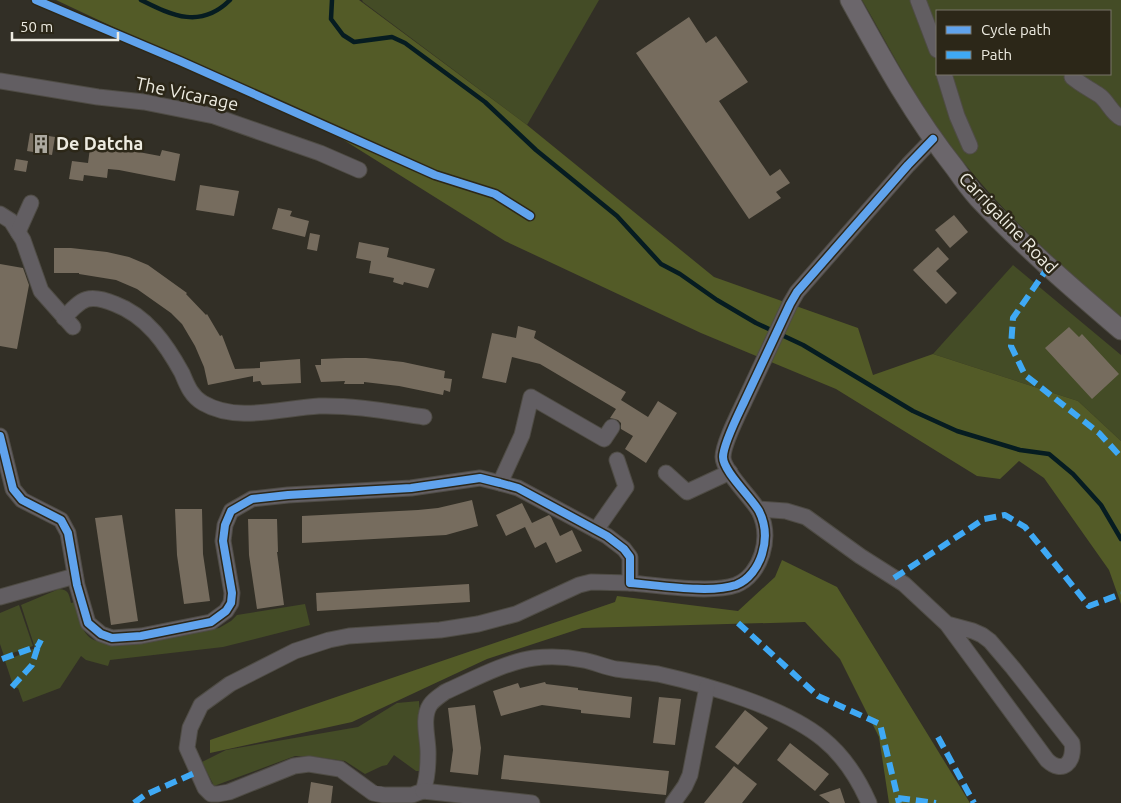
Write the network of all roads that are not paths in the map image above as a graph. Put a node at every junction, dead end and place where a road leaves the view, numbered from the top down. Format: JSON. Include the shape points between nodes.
{"nodes":[{"id":1,"x":850,"y":0,"type":"edge"},
{"id":2,"x":918,"y":0,"type":"edge"},
{"id":3,"x":936,"y":47,"type":"edge"},
{"id":4,"x":944,"y":75,"type":"edge"},
{"id":5,"x":1072,"y":77,"type":"dead end"},
{"id":6,"x":0,"y":81,"type":"edge"},
{"id":7,"x":1121,"y":118,"type":"edge"},
{"id":8,"x":933,"y":139,"type":"junction"},
{"id":9,"x":970,"y":146,"type":"dead end"},
{"id":10,"x":359,"y":170,"type":"dead end"},
{"id":11,"x":31,"y":203,"type":"dead end"},
{"id":12,"x":0,"y":214,"type":"edge"},
{"id":13,"x":18,"y":232,"type":"junction"},
{"id":14,"x":1121,"y":330,"type":"edge"},
{"id":15,"x":424,"y":417,"type":"dead end"},
{"id":16,"x":0,"y":436,"type":"edge"},
{"id":17,"x":604,"y":439,"type":"dead end"},
{"id":18,"x":617,"y":460,"type":"dead end"},
{"id":19,"x":730,"y":472,"type":"junction"},
{"id":20,"x":666,"y":473,"type":"dead end"},
{"id":21,"x":500,"y":483,"type":"junction"},
{"id":22,"x":758,"y":509,"type":"junction"},
{"id":23,"x":596,"y":530,"type":"junction"},
{"id":24,"x":75,"y":576,"type":"junction"},
{"id":25,"x":630,"y":583,"type":"junction"},
{"id":26,"x":0,"y":597,"type":"edge"},
{"id":27,"x":947,"y":624,"type":"junction"},
{"id":28,"x":707,"y":688,"type":"junction"},
{"id":29,"x":423,"y":791,"type":"junction"},
{"id":30,"x":213,"y":798,"type":"edge"},
{"id":31,"x":385,"y":799,"type":"edge"},
{"id":32,"x":532,"y":803,"type":"edge"},
{"id":33,"x":673,"y":803,"type":"edge"},
{"id":34,"x":869,"y":803,"type":"edge"}],
"edges":[{"from":1,"to":8,"type":"main road","name":"Carrigaline Road","via":[[882,60]]},
{"from":2,"to":3,"type":"street"},
{"from":4,"to":9,"type":"street"},
{"from":5,"to":7,"type":"street","via":[[1099,95]]},
{"from":6,"to":10,"type":"street","name":"The Vicarage","via":[[144,102],[214,116]]},
{"from":8,"to":14,"type":"main road","name":"Carrigaline Road","via":[[983,202]]},
{"from":8,"to":19,"type":"street","via":[[797,292],[731,430],[723,457]]},
{"from":11,"to":13,"type":"street"},
{"from":12,"to":13,"type":"street","via":[[11,221]]},
{"from":13,"to":15,"type":"street","via":[[41,291],[68,323],[77,304],[87,298],[102,298],[123,307],[146,322],[165,344],[191,393],[203,403],[241,413],[320,406],[373,409]]},
{"from":16,"to":24,"type":"street","via":[[13,489],[22,500],[61,520],[68,533]]},
{"from":17,"to":21,"type":"street","via":[[531,397],[522,435]]},
{"from":18,"to":23,"type":"street","via":[[626,487]]},
{"from":19,"to":20,"type":"street","via":[[687,492]]},
{"from":19,"to":22,"type":"street"},
{"from":21,"to":23,"type":"street","via":[[518,488]]},
{"from":21,"to":24,"type":"street","via":[[480,478],[411,488],[288,494],[252,499],[231,511],[225,525],[223,541],[231,603],[211,622],[141,636],[112,638],[88,623]]},
{"from":22,"to":25,"type":"street","via":[[765,526],[765,544],[759,563],[737,585],[718,588]]},
{"from":22,"to":27,"type":"street","via":[[806,517],[904,584]]},
{"from":23,"to":25,"type":"street","via":[[624,549],[630,557]]},
{"from":24,"to":26,"type":"street"},
{"from":25,"to":30,"type":"street","via":[[591,582],[579,585],[516,614],[478,624],[349,636],[295,651],[230,684],[201,705],[190,728],[187,748]]},
{"from":27,"to":27,"type":"street","via":[[1047,760],[1060,768],[1067,764],[1072,756],[1072,743],[1014,668],[982,635]]},
{"from":28,"to":29,"type":"street","via":[[582,659],[516,662],[445,692],[430,705],[426,720],[428,755]]},
{"from":28,"to":33,"type":"street","via":[[690,775]]},
{"from":28,"to":34,"type":"street","via":[[756,703],[800,723],[824,739],[857,777]]},
{"from":29,"to":31,"type":"street"},
{"from":29,"to":32,"type":"street"},
{"from":30,"to":31,"type":"street","via":[[294,766],[309,764],[340,770]]}]}
